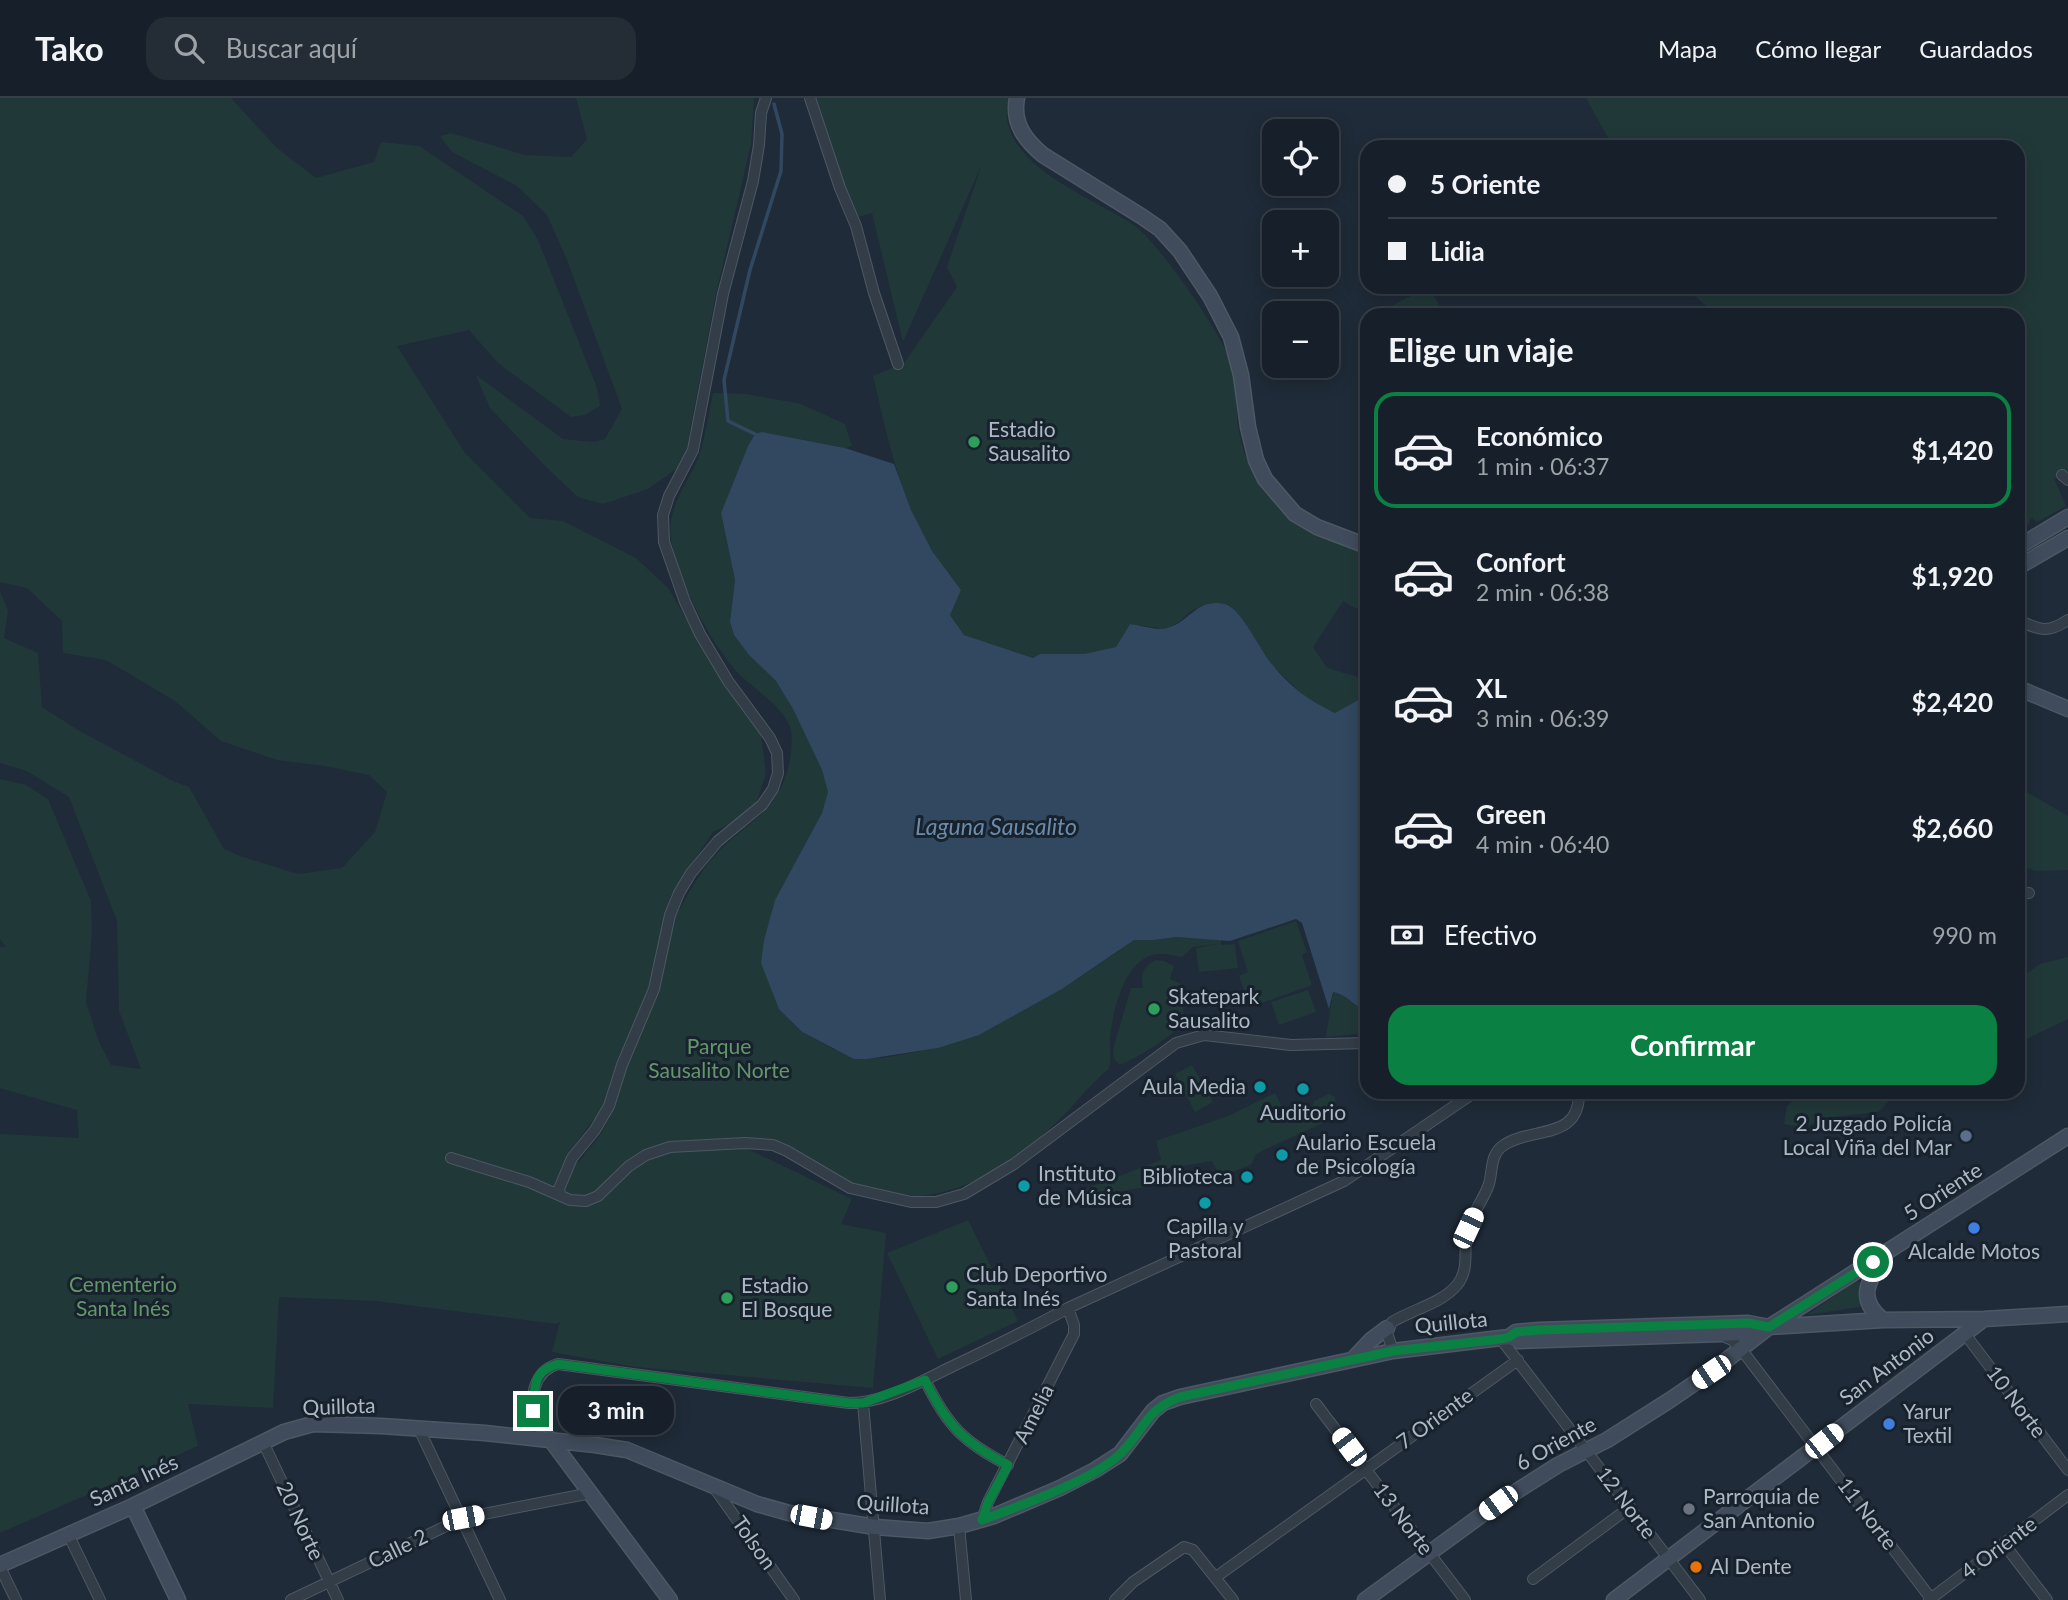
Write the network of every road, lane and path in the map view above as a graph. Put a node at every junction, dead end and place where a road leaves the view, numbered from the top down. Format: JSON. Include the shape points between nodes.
{"nodes":[{"id":1,"x":766,"y":98,"type":"edge"},
{"id":2,"x":810,"y":98,"type":"edge"},
{"id":3,"x":1017,"y":98,"type":"edge"},
{"id":4,"x":898,"y":365,"type":"dead end"},
{"id":5,"x":2068,"y":517,"type":"edge"},
{"id":6,"x":1341,"y":535,"type":"junction"},
{"id":7,"x":1360,"y":536,"type":"edge"},
{"id":8,"x":2068,"y":538,"type":"edge"},
{"id":9,"x":1360,"y":543,"type":"edge"},
{"id":10,"x":2025,"y":543,"type":"edge"},
{"id":11,"x":2025,"y":563,"type":"edge"},
{"id":12,"x":2068,"y":620,"type":"edge"},
{"id":13,"x":2025,"y":623,"type":"edge"},
{"id":14,"x":2025,"y":691,"type":"edge"},
{"id":15,"x":2067,"y":707,"type":"edge"},
{"id":16,"x":1360,"y":1043,"type":"edge"},
{"id":17,"x":1465,"y":1099,"type":"edge"},
{"id":18,"x":1578,"y":1099,"type":"edge"},
{"id":19,"x":2068,"y":1136,"type":"edge"},
{"id":20,"x":451,"y":1158,"type":"dead end"},
{"id":21,"x":560,"y":1194,"type":"junction"},
{"id":22,"x":1892,"y":1250,"type":"junction"},
{"id":23,"x":1068,"y":1308,"type":"junction"},
{"id":24,"x":2068,"y":1314,"type":"edge"},
{"id":25,"x":1883,"y":1320,"type":"junction"},
{"id":26,"x":1984,"y":1320,"type":"junction"},
{"id":27,"x":1769,"y":1327,"type":"junction"},
{"id":28,"x":1387,"y":1328,"type":"junction"},
{"id":29,"x":1720,"y":1334,"type":"junction"},
{"id":30,"x":1965,"y":1334,"type":"junction"},
{"id":31,"x":1505,"y":1338,"type":"junction"},
{"id":32,"x":1741,"y":1349,"type":"junction"},
{"id":33,"x":1393,"y":1351,"type":"junction"},
{"id":34,"x":1354,"y":1358,"type":"junction"},
{"id":35,"x":1518,"y":1360,"type":"junction"},
{"id":36,"x":925,"y":1380,"type":"junction"},
{"id":37,"x":863,"y":1403,"type":"junction"},
{"id":38,"x":1316,"y":1404,"type":"dead end"},
{"id":39,"x":419,"y":1429,"type":"junction"},
{"id":40,"x":284,"y":1432,"type":"joint"},
{"id":41,"x":531,"y":1438,"type":"junction"},
{"id":42,"x":550,"y":1439,"type":"junction"},
{"id":43,"x":263,"y":1442,"type":"junction"},
{"id":44,"x":1816,"y":1447,"type":"junction"},
{"id":45,"x":1586,"y":1450,"type":"junction"},
{"id":46,"x":1008,"y":1465,"type":"junction"},
{"id":47,"x":1366,"y":1469,"type":"junction"},
{"id":48,"x":2068,"y":1470,"type":"edge"},
{"id":49,"x":713,"y":1486,"type":"junction"},
{"id":50,"x":591,"y":1493,"type":"junction"},
{"id":51,"x":2068,"y":1495,"type":"edge"},
{"id":52,"x":133,"y":1506,"type":"junction"},
{"id":53,"x":1630,"y":1507,"type":"junction"},
{"id":54,"x":463,"y":1518,"type":"junction"},
{"id":55,"x":982,"y":1520,"type":"junction"},
{"id":56,"x":959,"y":1526,"type":"junction"},
{"id":57,"x":875,"y":1527,"type":"junction"},
{"id":58,"x":68,"y":1534,"type":"junction"},
{"id":59,"x":2004,"y":1544,"type":"junction"},
{"id":60,"x":1430,"y":1553,"type":"junction"},
{"id":61,"x":1669,"y":1559,"type":"junction"},
{"id":62,"x":1,"y":1572,"type":"edge"},
{"id":63,"x":1216,"y":1577,"type":"junction"},
{"id":64,"x":1534,"y":1579,"type":"dead end"},
{"id":65,"x":329,"y":1582,"type":"junction"},
{"id":66,"x":16,"y":1600,"type":"edge"},
{"id":67,"x":100,"y":1600,"type":"edge"},
{"id":68,"x":178,"y":1600,"type":"edge"},
{"id":69,"x":291,"y":1600,"type":"edge"},
{"id":70,"x":338,"y":1600,"type":"edge"},
{"id":71,"x":500,"y":1600,"type":"edge"},
{"id":72,"x":670,"y":1600,"type":"edge"},
{"id":73,"x":794,"y":1600,"type":"edge"},
{"id":74,"x":880,"y":1600,"type":"edge"},
{"id":75,"x":966,"y":1600,"type":"edge"},
{"id":76,"x":1115,"y":1600,"type":"edge"},
{"id":77,"x":1233,"y":1600,"type":"edge"},
{"id":78,"x":1365,"y":1600,"type":"edge"},
{"id":79,"x":1465,"y":1600,"type":"edge"},
{"id":80,"x":1614,"y":1600,"type":"edge"},
{"id":81,"x":1700,"y":1600,"type":"edge"},
{"id":82,"x":1931,"y":1600,"type":"edge"},
{"id":83,"x":2048,"y":1600,"type":"edge"}],
"edges":[{"from":1,"to":21,"type":"street","via":[[760,145],[723,295],[693,450],[663,515],[664,542],[685,603],[728,681],[770,738],[778,773],[762,805],[712,847],[680,893],[670,915],[654,989],[609,1106],[572,1158]]},
{"from":2,"to":4,"type":"street","via":[[856,226]]},
{"from":3,"to":6,"type":"main road","via":[[1016,114],[1026,141],[1160,229],[1188,261],[1231,337],[1248,427],[1265,479],[1295,514]]},
{"from":5,"to":10,"type":"main road"},
{"from":6,"to":7,"type":"main road"},
{"from":6,"to":9,"type":"main road"},
{"from":8,"to":11,"type":"main road"},
{"from":12,"to":13,"type":"street","via":[[2049,631]]},
{"from":14,"to":15,"type":"main road"},
{"from":16,"to":21,"type":"street","via":[[1290,1045],[1204,1035],[1176,1043],[1014,1164],[964,1194],[936,1202],[911,1202],[850,1188],[786,1151],[745,1143],[670,1147],[629,1166],[598,1196],[586,1201]]},
{"from":17,"to":23,"type":"street","via":[[1344,1181]]},
{"from":18,"to":28,"type":"street","via":[[1577,1113],[1566,1124],[1499,1148],[1486,1192],[1468,1228],[1461,1279],[1440,1299]]},
{"from":19,"to":22,"type":"main road","name":"5 Oriente"},
{"from":20,"to":21,"type":"street"},
{"from":22,"to":25,"type":"main road","via":[[1868,1286],[1868,1303]]},
{"from":22,"to":27,"type":"main road","name":"5 Oriente"},
{"from":23,"to":36,"type":"street"},
{"from":23,"to":46,"type":"street","name":"Amelia","via":[[1074,1334]]},
{"from":24,"to":26,"type":"main road","name":"Quillota"},
{"from":25,"to":26,"type":"main road","name":"Quillota"},
{"from":25,"to":27,"type":"main road","name":"Quillota"},
{"from":26,"to":30,"type":"main road","name":"San Antonio"},
{"from":27,"to":29,"type":"main road","name":"Quillota"},
{"from":27,"to":31,"type":"main road","name":"Quillota","via":[[1748,1323],[1551,1329],[1516,1332]]},
{"from":27,"to":32,"type":"main road","name":"6 Oriente"},
{"from":28,"to":33,"type":"street"},
{"from":28,"to":34,"type":"main road"},
{"from":29,"to":31,"type":"main road","name":"Quillota"},
{"from":29,"to":32,"type":"street","name":"11 Norte"},
{"from":30,"to":44,"type":"main road","name":"San Antonio"},
{"from":30,"to":48,"type":"street","name":"10 Norte"},
{"from":31,"to":33,"type":"main road","name":"Quillota"},
{"from":31,"to":35,"type":"street","name":"12 Norte"},
{"from":32,"to":44,"type":"street","name":"11 Norte"},
{"from":32,"to":45,"type":"main road","name":"6 Oriente","via":[[1670,1400]]},
{"from":33,"to":34,"type":"main road","name":"Quillota"},
{"from":34,"to":55,"type":"main road","name":"Quillota","via":[[1163,1403],[1108,1463]]},
{"from":35,"to":45,"type":"street","name":"12 Norte"},
{"from":35,"to":47,"type":"street","name":"7 Oriente"},
{"from":36,"to":37,"type":"street"},
{"from":36,"to":46,"type":"street","via":[[941,1412],[960,1434]]},
{"from":37,"to":41,"type":"street","via":[[558,1364],[540,1372],[535,1383]]},
{"from":37,"to":57,"type":"street"},
{"from":38,"to":47,"type":"street","name":"13 Norte"},
{"from":39,"to":40,"type":"main road","name":"Quillota","via":[[313,1424]]},
{"from":39,"to":41,"type":"main road","name":"Quillota"},
{"from":39,"to":54,"type":"street"},
{"from":40,"to":43,"type":"main road","name":"Santa Inés"},
{"from":41,"to":42,"type":"main road","name":"Quillota"},
{"from":42,"to":49,"type":"main road","name":"Quillota","via":[[627,1450]]},
{"from":42,"to":50,"type":"main road"},
{"from":43,"to":52,"type":"main road","name":"Santa Inés"},
{"from":43,"to":65,"type":"street","name":"20 Norte"},
{"from":44,"to":61,"type":"main road","name":"San Antonio"},
{"from":44,"to":82,"type":"street","name":"11 Norte"},
{"from":45,"to":53,"type":"street","name":"12 Norte"},
{"from":45,"to":60,"type":"main road","name":"6 Oriente","via":[[1498,1503]]},
{"from":46,"to":55,"type":"street","name":"Amelia"},
{"from":47,"to":60,"type":"street","name":"13 Norte"},
{"from":47,"to":63,"type":"street","name":"7 Oriente"},
{"from":49,"to":57,"type":"main road","name":"Quillota","via":[[789,1513]]},
{"from":49,"to":73,"type":"street","name":"Tolson"},
{"from":50,"to":54,"type":"street","name":"Calle 2"},
{"from":50,"to":72,"type":"main road"},
{"from":51,"to":59,"type":"street","name":"4 Oriente"},
{"from":52,"to":58,"type":"main road","name":"Santa Inés"},
{"from":52,"to":68,"type":"main road"},
{"from":53,"to":61,"type":"street","name":"12 Norte"},
{"from":53,"to":64,"type":"street"},
{"from":54,"to":65,"type":"street","name":"Calle 2"},
{"from":54,"to":71,"type":"street"},
{"from":55,"to":56,"type":"main road","name":"Quillota"},
{"from":56,"to":57,"type":"main road","name":"Quillota","via":[[928,1531]]},
{"from":56,"to":75,"type":"street"},
{"from":57,"to":74,"type":"street"},
{"from":58,"to":62,"type":"main road","name":"Santa Inés"},
{"from":58,"to":67,"type":"street"},
{"from":59,"to":82,"type":"street","name":"4 Oriente"},
{"from":59,"to":83,"type":"street"},
{"from":60,"to":78,"type":"main road","name":"6 Oriente"},
{"from":60,"to":79,"type":"street","name":"13 Norte"},
{"from":61,"to":80,"type":"main road","name":"San Antonio"},
{"from":61,"to":81,"type":"street","name":"12 Norte"},
{"from":62,"to":66,"type":"street"},
{"from":63,"to":76,"type":"street","via":[[1193,1550],[1184,1547]]},
{"from":63,"to":77,"type":"street"},
{"from":65,"to":69,"type":"street","name":"Calle 2"},
{"from":65,"to":70,"type":"street","name":"20 Norte"}]}
